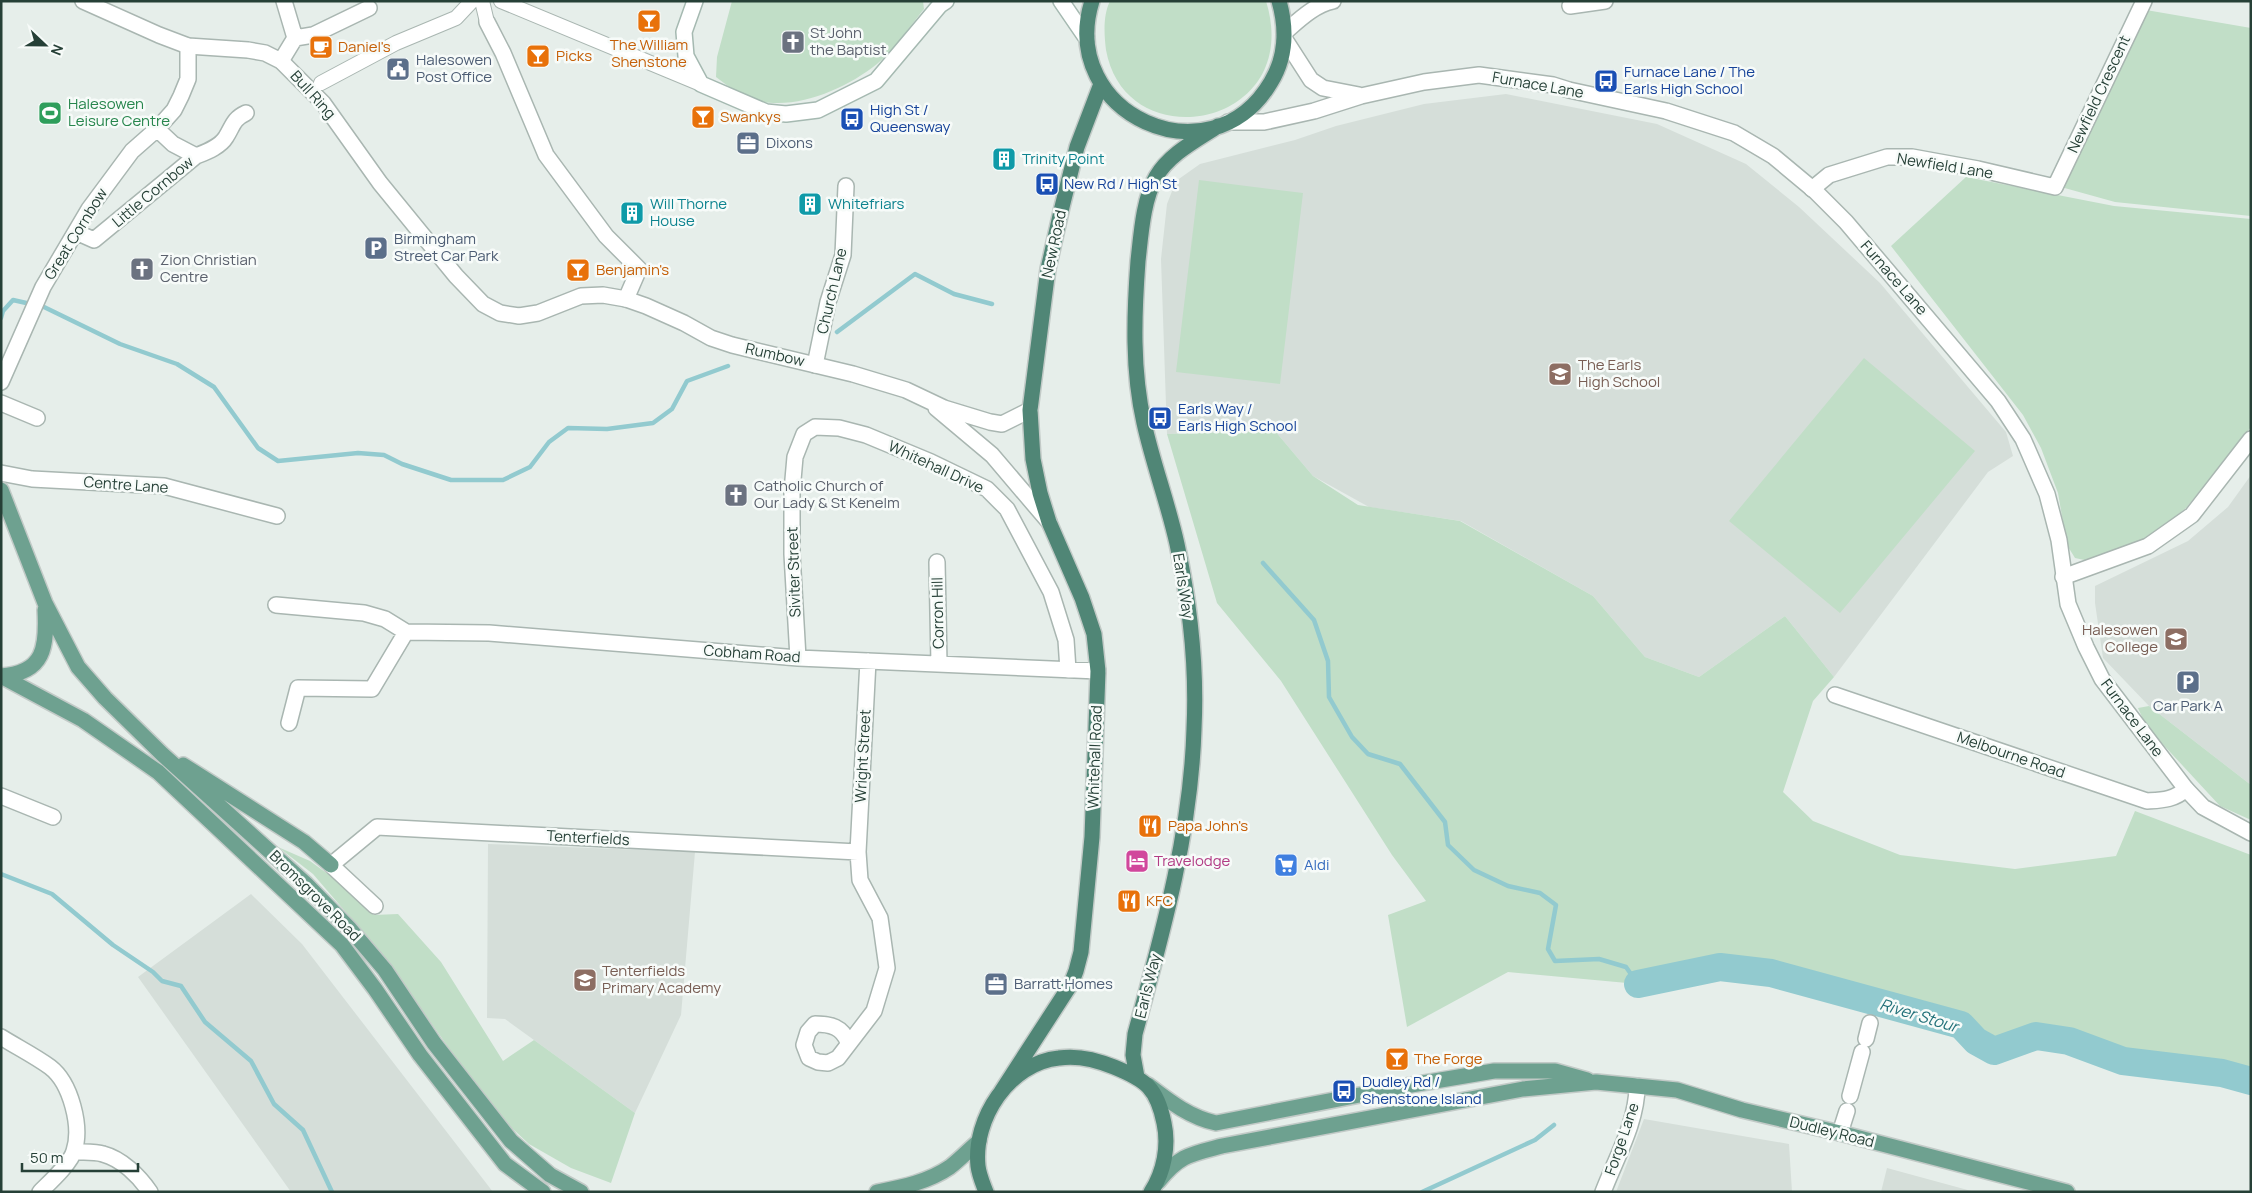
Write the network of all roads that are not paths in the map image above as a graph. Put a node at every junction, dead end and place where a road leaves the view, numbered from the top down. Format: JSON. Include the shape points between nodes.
{"nodes":[{"id":1,"x":83,"y":1,"type":"edge"},
{"id":2,"x":284,"y":1,"type":"edge"},
{"id":3,"x":472,"y":1,"type":"edge"},
{"id":4,"x":482,"y":1,"type":"edge"},
{"id":5,"x":501,"y":1,"type":"edge"},
{"id":6,"x":695,"y":1,"type":"edge"},
{"id":7,"x":946,"y":1,"type":"edge"},
{"id":8,"x":1061,"y":1,"type":"edge"},
{"id":9,"x":1092,"y":1,"type":"edge"},
{"id":10,"x":1279,"y":1,"type":"edge"},
{"id":11,"x":1605,"y":1,"type":"edge"},
{"id":12,"x":2144,"y":1,"type":"edge"},
{"id":13,"x":1326,"y":2,"type":"edge"},
{"id":14,"x":1570,"y":6,"type":"dead end"},
{"id":15,"x":369,"y":8,"type":"dead end"},
{"id":16,"x":487,"y":22,"type":"joint"},
{"id":17,"x":1285,"y":35,"type":"junction"},
{"id":18,"x":295,"y":38,"type":"junction"},
{"id":19,"x":1087,"y":39,"type":"junction"},
{"id":20,"x":188,"y":46,"type":"junction"},
{"id":21,"x":281,"y":60,"type":"junction"},
{"id":22,"x":321,"y":82,"type":"dead end"},
{"id":23,"x":702,"y":84,"type":"junction"},
{"id":24,"x":1101,"y":84,"type":"junction"},
{"id":25,"x":1361,"y":96,"type":"junction"},
{"id":26,"x":246,"y":113,"type":"dead end"},
{"id":27,"x":1223,"y":124,"type":"junction"},
{"id":28,"x":157,"y":129,"type":"junction"},
{"id":29,"x":196,"y":156,"type":"junction"},
{"id":30,"x":846,"y":186,"type":"dead end"},
{"id":31,"x":2055,"y":187,"type":"joint"},
{"id":32,"x":1812,"y":189,"type":"junction"},
{"id":33,"x":76,"y":232,"type":"junction"},
{"id":34,"x":626,"y":299,"type":"junction"},
{"id":35,"x":816,"y":365,"type":"junction"},
{"id":36,"x":1,"y":382,"type":"edge"},
{"id":37,"x":1,"y":402,"type":"edge"},
{"id":38,"x":928,"y":402,"type":"junction"},
{"id":39,"x":1030,"y":410,"type":"junction"},
{"id":40,"x":37,"y":418,"type":"dead end"},
{"id":41,"x":2251,"y":440,"type":"edge"},
{"id":42,"x":795,"y":457,"type":"joint"},
{"id":43,"x":1,"y":473,"type":"edge"},
{"id":44,"x":1,"y":490,"type":"edge"},
{"id":45,"x":277,"y":516,"type":"dead end"},
{"id":46,"x":1049,"y":522,"type":"junction"},
{"id":47,"x":937,"y":562,"type":"dead end"},
{"id":48,"x":2063,"y":577,"type":"junction"},
{"id":49,"x":45,"y":603,"type":"junction"},
{"id":50,"x":276,"y":605,"type":"dead end"},
{"id":51,"x":406,"y":632,"type":"junction"},
{"id":52,"x":798,"y":658,"type":"junction"},
{"id":53,"x":868,"y":661,"type":"junction"},
{"id":54,"x":939,"y":664,"type":"junction"},
{"id":55,"x":1068,"y":670,"type":"junction"},
{"id":56,"x":1098,"y":671,"type":"junction"},
{"id":57,"x":1,"y":676,"type":"edge"},
{"id":58,"x":1835,"y":695,"type":"dead end"},
{"id":59,"x":289,"y":723,"type":"dead end"},
{"id":60,"x":162,"y":754,"type":"junction"},
{"id":61,"x":2186,"y":789,"type":"junction"},
{"id":62,"x":1,"y":796,"type":"edge"},
{"id":63,"x":53,"y":817,"type":"dead end"},
{"id":64,"x":2251,"y":833,"type":"edge"},
{"id":65,"x":858,"y":852,"type":"junction"},
{"id":66,"x":331,"y":865,"type":"junction"},
{"id":67,"x":376,"y":906,"type":"dead end"},
{"id":68,"x":1870,"y":1023,"type":"dead end"},
{"id":69,"x":1,"y":1037,"type":"edge"},
{"id":70,"x":848,"y":1042,"type":"dead end"},
{"id":71,"x":1143,"y":1081,"type":"junction"},
{"id":72,"x":1596,"y":1082,"type":"junction"},
{"id":73,"x":1637,"y":1086,"type":"junction"},
{"id":74,"x":1001,"y":1092,"type":"junction"},
{"id":75,"x":1840,"y":1133,"type":"junction"},
{"id":76,"x":979,"y":1141,"type":"junction"},
{"id":77,"x":74,"y":1152,"type":"junction"},
{"id":78,"x":1153,"y":1189,"type":"edge"},
{"id":79,"x":40,"y":1192,"type":"edge"},
{"id":80,"x":150,"y":1192,"type":"edge"},
{"id":81,"x":543,"y":1192,"type":"edge"},
{"id":82,"x":581,"y":1192,"type":"edge"},
{"id":83,"x":877,"y":1192,"type":"edge"},
{"id":84,"x":986,"y":1192,"type":"edge"},
{"id":85,"x":1603,"y":1192,"type":"edge"},
{"id":86,"x":2067,"y":1192,"type":"edge"}],
"edges":[{"from":1,"to":20,"type":"street","name":"Bull Ring"},
{"from":2,"to":18,"type":"street"},
{"from":3,"to":22,"type":"street","via":[[456,18],[396,43]]},
{"from":4,"to":16,"type":"street"},
{"from":5,"to":23,"type":"street"},
{"from":6,"to":23,"type":"street","via":[[684,32],[686,56]]},
{"from":7,"to":23,"type":"street","via":[[876,81],[818,110],[786,114],[766,112]]},
{"from":8,"to":19,"type":"street"},
{"from":9,"to":19,"type":"highway"},
{"from":10,"to":17,"type":"highway"},
{"from":11,"to":14,"type":"street"},
{"from":12,"to":31,"type":"street","name":"Newfield Crescent"},
{"from":13,"to":17,"type":"street","via":[[1303,17]]},
{"from":15,"to":18,"type":"street","via":[[313,35]]},
{"from":16,"to":34,"type":"street","via":[[546,155],[606,236],[639,269]]},
{"from":17,"to":25,"type":"street","name":"Furnace Lane","via":[[1311,80],[1323,88]]},
{"from":17,"to":27,"type":"highway","name":"Earls Way","via":[[1281,59],[1267,88],[1254,104]]},
{"from":18,"to":21,"type":"street"},
{"from":19,"to":24,"type":"highway","via":[[1091,62]]},
{"from":20,"to":21,"type":"street","name":"Bull Ring","via":[[248,50]]},
{"from":20,"to":28,"type":"street","name":"Great Cornbow","via":[[188,79],[174,110]]},
{"from":21,"to":34,"type":"street","name":"Bull Ring","via":[[323,103],[400,207],[456,276],[484,304],[500,313],[519,316],[538,313],[581,296]]},
{"from":24,"to":27,"type":"highway","via":[[1119,106],[1152,126],[1189,132]]},
{"from":24,"to":39,"type":"highway","name":"New Road","via":[[1077,147],[1048,269]]},
{"from":25,"to":27,"type":"street","name":"Furnace Lane","via":[[1264,122]]},
{"from":25,"to":32,"type":"street","name":"Furnace Lane","via":[[1424,82],[1479,75],[1554,85],[1666,111],[1734,134],[1773,156]]},
{"from":26,"to":29,"type":"street","name":"Little Cornbow","via":[[236,117],[225,138]]},
{"from":27,"to":71,"type":"highway","name":"Earls Way","via":[[1173,157],[1156,178],[1148,200],[1139,257],[1134,333],[1138,383],[1144,422],[1176,543],[1186,597],[1193,660],[1194,729],[1184,828],[1168,907],[1135,1034],[1133,1055]]},
{"from":28,"to":29,"type":"street","via":[[173,144]]},
{"from":28,"to":33,"type":"street","name":"Great Cornbow","via":[[132,151]]},
{"from":29,"to":33,"type":"street","name":"Little Cornbow","via":[[94,240]]},
{"from":30,"to":35,"type":"street","name":"Church Lane","via":[[843,255],[828,302]]},
{"from":31,"to":32,"type":"street","name":"Newfield Lane","via":[[1912,157],[1887,157],[1830,175]]},
{"from":32,"to":48,"type":"street","name":"Furnace Lane","via":[[1846,222],[1913,300],[1998,401],[2023,439],[2047,494]]},
{"from":33,"to":36,"type":"street","name":"Great Cornbow","via":[[43,287]]},
{"from":34,"to":35,"type":"street","name":"Rumbow","via":[[711,338]]},
{"from":35,"to":38,"type":"street","name":"Rumbow","via":[[906,390]]},
{"from":37,"to":40,"type":"street"},
{"from":38,"to":39,"type":"street","name":"Rumbow","via":[[1002,424]]},
{"from":38,"to":46,"type":"street","name":"Rumbow","via":[[992,455]]},
{"from":39,"to":46,"type":"highway","name":"Whitehall Road","via":[[1033,459]]},
{"from":41,"to":48,"type":"street","via":[[2192,515],[2148,546]]},
{"from":42,"to":52,"type":"street","name":"Siviter Street","via":[[792,554]]},
{"from":42,"to":55,"type":"street","name":"Whitehall Drive","via":[[804,434],[815,427],[839,428],[866,435],[987,489],[1007,509],[1051,592],[1066,640]]},
{"from":43,"to":45,"type":"street","name":"Centre Lane","via":[[32,479],[164,486]]},
{"from":44,"to":49,"type":"main road"},
{"from":46,"to":56,"type":"highway","name":"Whitehall Road","via":[[1094,634]]},
{"from":47,"to":54,"type":"street","name":"Corron Hill"},
{"from":48,"to":61,"type":"street","name":"Furnace Lane","via":[[2068,604],[2102,679]]},
{"from":49,"to":57,"type":"main road","via":[[46,639],[37,661],[30,669]]},
{"from":49,"to":60,"type":"main road","name":"Bromsgrove Road","via":[[78,668]]},
{"from":50,"to":51,"type":"street","via":[[364,613],[385,619]]},
{"from":51,"to":52,"type":"street","name":"Cobham Road","via":[[489,633]]},
{"from":51,"to":59,"type":"street","via":[[372,689],[298,688]]},
{"from":52,"to":53,"type":"street","name":"Cobham Road"},
{"from":53,"to":54,"type":"street","name":"Cobham Road"},
{"from":53,"to":65,"type":"street","name":"Wright Street"},
{"from":54,"to":55,"type":"street","name":"Cobham Road"},
{"from":55,"to":56,"type":"street","name":"Cobham Road"},
{"from":56,"to":74,"type":"highway","name":"Whitehall Road","via":[[1095,800],[1081,952],[1071,984]]},
{"from":57,"to":81,"type":"main road","name":"Bromsgrove Road","via":[[82,720],[158,772],[342,945],[420,1055],[505,1164]]},
{"from":58,"to":61,"type":"street","name":"Melbourne Road","via":[[2147,801],[2168,800]]},
{"from":60,"to":66,"type":"main road","via":[[202,775],[304,842]]},
{"from":60,"to":82,"type":"main road","name":"Bromsgrove Road","via":[[306,884],[350,929],[385,970],[434,1043],[512,1141],[550,1174]]},
{"from":61,"to":64,"type":"street","name":"Furnace Lane","via":[[2203,807]]},
{"from":62,"to":63,"type":"street"},
{"from":65,"to":66,"type":"street","name":"Tenterfields","via":[[377,827]]},
{"from":65,"to":70,"type":"street","name":"Wright Street","via":[[860,880],[880,918],[887,968],[874,1011]]},
{"from":66,"to":67,"type":"street"},
{"from":68,"to":75,"type":"street"},
{"from":69,"to":77,"type":"street","via":[[52,1068],[65,1085],[77,1115]]},
{"from":71,"to":72,"type":"main road","via":[[1182,1110],[1216,1124],[1494,1071],[1555,1071]]},
{"from":71,"to":74,"type":"highway","via":[[1092,1060],[1058,1058],[1031,1067]]},
{"from":71,"to":78,"type":"highway","name":"Earls Way","via":[[1161,1110],[1166,1130],[1164,1162]]},
{"from":72,"to":73,"type":"main road","name":"Dudley Road"},
{"from":72,"to":78,"type":"main road","via":[[1523,1090],[1222,1146],[1191,1154],[1171,1166]]},
{"from":73,"to":75,"type":"main road","name":"Dudley Road","via":[[1677,1090],[1742,1110]]},
{"from":73,"to":85,"type":"street","name":"Forge Lane","via":[[1633,1117]]},
{"from":74,"to":76,"type":"highway","name":"Whitehall Road","via":[[985,1121]]},
{"from":75,"to":86,"type":"main road","name":"Dudley Road"},
{"from":76,"to":83,"type":"main road","via":[[950,1167],[932,1177]]},
{"from":76,"to":84,"type":"highway","name":"Whitehall Road","via":[[978,1168]]},
{"from":77,"to":79,"type":"street"},
{"from":77,"to":80,"type":"street","via":[[102,1153],[122,1163]]}]}
